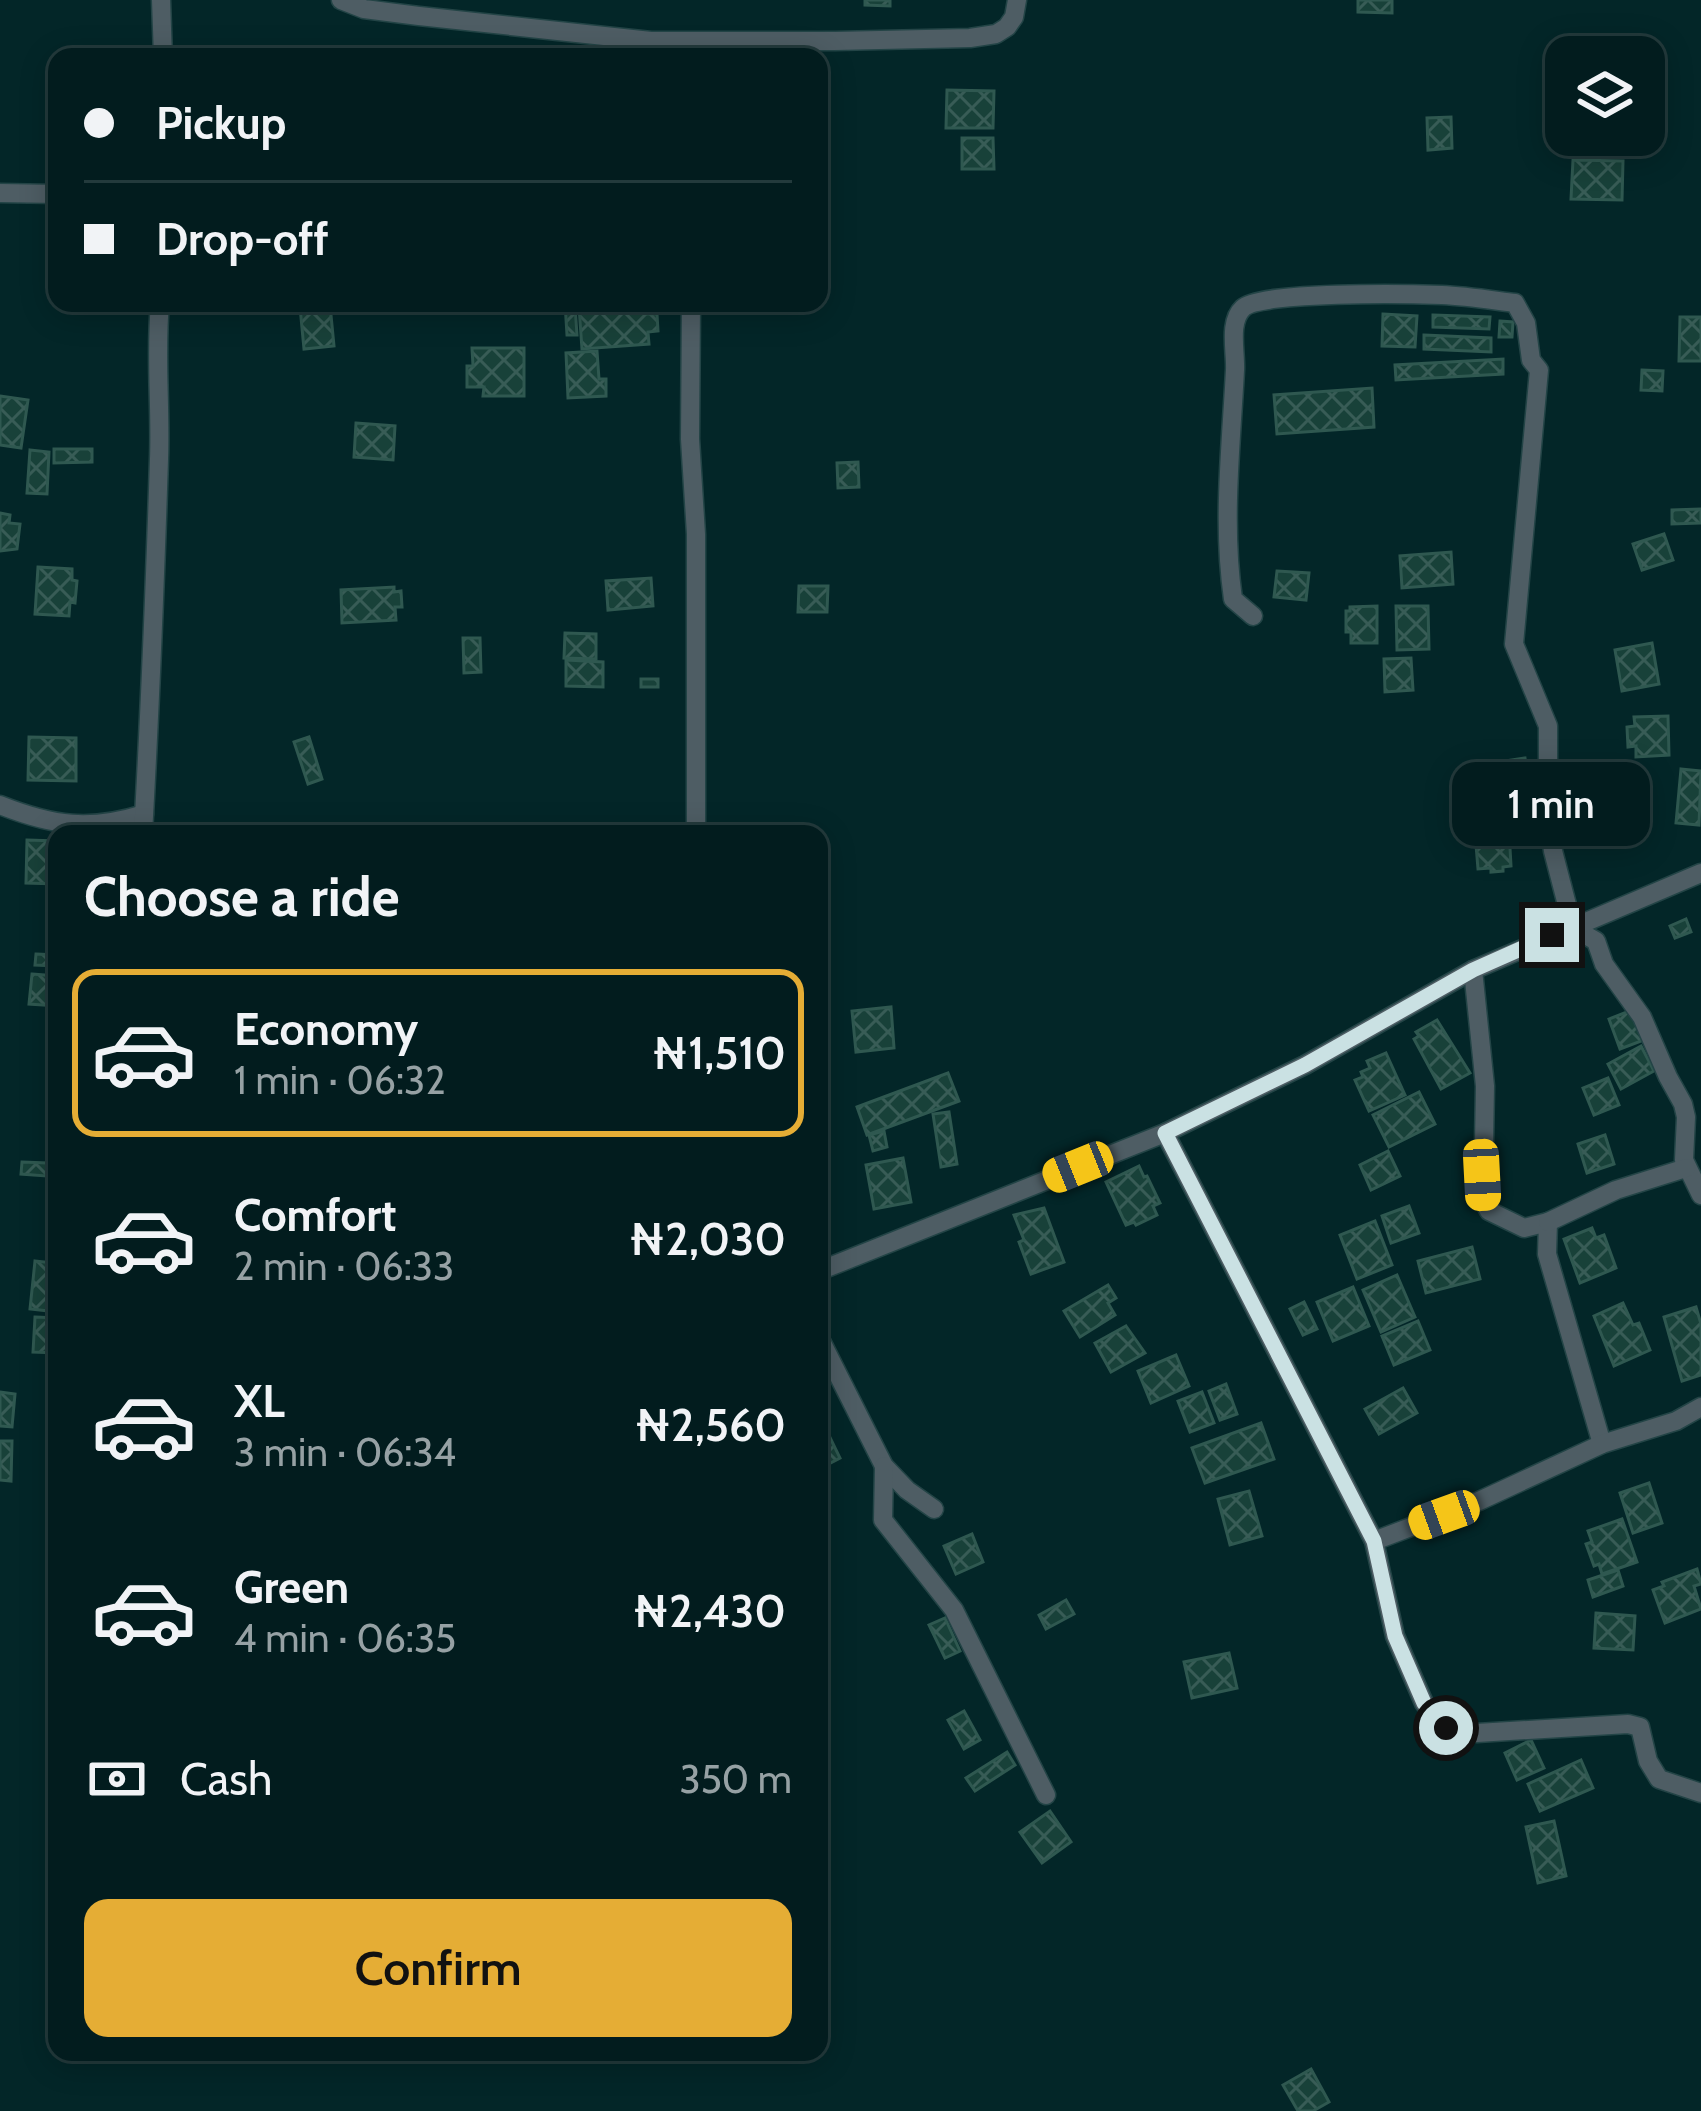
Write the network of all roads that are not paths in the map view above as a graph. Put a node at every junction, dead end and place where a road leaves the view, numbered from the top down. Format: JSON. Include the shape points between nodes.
{"nodes":[{"id":1,"x":161,"y":0,"type":"edge"},
{"id":2,"x":341,"y":0,"type":"edge"},
{"id":3,"x":1017,"y":0,"type":"edge"},
{"id":4,"x":163,"y":48,"type":"edge"},
{"id":5,"x":676,"y":48,"type":"edge"},
{"id":6,"x":705,"y":48,"type":"edge"},
{"id":7,"x":0,"y":193,"type":"edge"},
{"id":8,"x":48,"y":194,"type":"edge"},
{"id":9,"x":159,"y":312,"type":"edge"},
{"id":10,"x":691,"y":312,"type":"edge"},
{"id":11,"x":1253,"y":616,"type":"dead end"},
{"id":12,"x":0,"y":805,"type":"edge"},
{"id":13,"x":144,"y":824,"type":"edge"},
{"id":14,"x":76,"y":825,"type":"edge"},
{"id":15,"x":89,"y":825,"type":"edge"},
{"id":16,"x":696,"y":825,"type":"edge"},
{"id":17,"x":1701,"y":873,"type":"edge"},
{"id":18,"x":1573,"y":928,"type":"junction"},
{"id":19,"x":1473,"y":970,"type":"junction"},
{"id":20,"x":1165,"y":1133,"type":"junction"},
{"id":21,"x":1686,"y":1168,"type":"junction"},
{"id":22,"x":1701,"y":1195,"type":"edge"},
{"id":23,"x":1548,"y":1222,"type":"junction"},
{"id":24,"x":828,"y":1267,"type":"edge"},
{"id":25,"x":828,"y":1355,"type":"edge"},
{"id":26,"x":1701,"y":1407,"type":"edge"},
{"id":27,"x":1602,"y":1444,"type":"junction"},
{"id":28,"x":884,"y":1466,"type":"junction"},
{"id":29,"x":934,"y":1509,"type":"dead end"},
{"id":30,"x":1374,"y":1541,"type":"junction"},
{"id":31,"x":1701,"y":1793,"type":"edge"},
{"id":32,"x":1046,"y":1796,"type":"dead end"}],
"edges":[{"from":1,"to":4,"type":"street"},
{"from":2,"to":5,"type":"street"},
{"from":3,"to":6,"type":"street","via":[[1014,17],[996,34]]},
{"from":7,"to":8,"type":"street"},
{"from":9,"to":13,"type":"street"},
{"from":10,"to":16,"type":"street"},
{"from":11,"to":18,"type":"street","via":[[1233,599],[1228,543],[1234,331],[1245,305],[1361,295],[1515,303],[1538,370],[1514,644],[1548,726],[1553,851]]},
{"from":12,"to":14,"type":"street"},
{"from":13,"to":15,"type":"street"},
{"from":17,"to":18,"type":"street"},
{"from":18,"to":19,"type":"street"},
{"from":18,"to":21,"type":"street","via":[[1596,941],[1683,1104]]},
{"from":19,"to":20,"type":"street"},
{"from":19,"to":23,"type":"street","via":[[1485,1086],[1483,1200],[1524,1228]]},
{"from":20,"to":24,"type":"street"},
{"from":20,"to":30,"type":"street"},
{"from":21,"to":22,"type":"street"},
{"from":21,"to":23,"type":"street"},
{"from":23,"to":27,"type":"street","via":[[1547,1254]]},
{"from":25,"to":28,"type":"street"},
{"from":26,"to":27,"type":"street"},
{"from":27,"to":30,"type":"street"},
{"from":28,"to":29,"type":"street"},
{"from":28,"to":32,"type":"street","via":[[884,1520],[954,1610]]},
{"from":30,"to":31,"type":"street","via":[[1395,1636],[1424,1703],[1446,1728],[1640,1727],[1659,1779]]}]}
